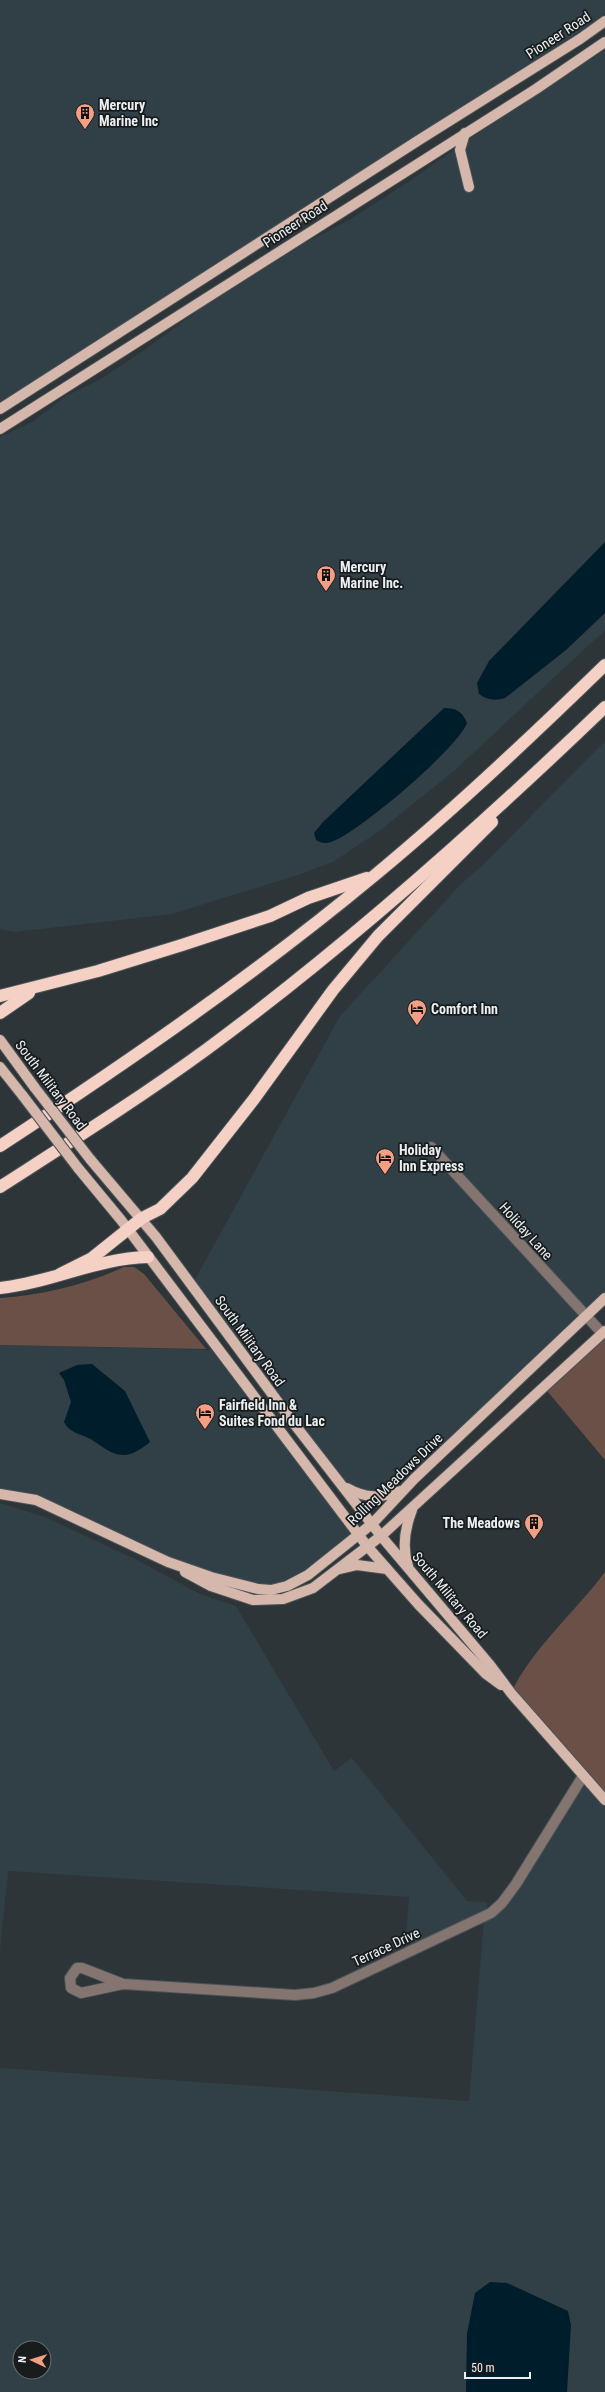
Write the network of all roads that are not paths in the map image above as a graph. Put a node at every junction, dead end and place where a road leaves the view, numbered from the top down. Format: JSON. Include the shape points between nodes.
{"nodes":[{"id":1,"x":605,"y":21,"type":"edge"},
{"id":2,"x":605,"y":42,"type":"edge"},
{"id":3,"x":465,"y":133,"type":"junction"},
{"id":4,"x":469,"y":187,"type":"dead end"},
{"id":5,"x":0,"y":409,"type":"edge"},
{"id":6,"x":0,"y":430,"type":"edge"},
{"id":7,"x":605,"y":665,"type":"edge"},
{"id":8,"x":605,"y":707,"type":"edge"},
{"id":9,"x":534,"y":776,"type":"junction"},
{"id":10,"x":376,"y":875,"type":"junction"},
{"id":11,"x":42,"y":986,"type":"junction"},
{"id":12,"x":0,"y":996,"type":"edge"},
{"id":13,"x":0,"y":1013,"type":"edge"},
{"id":14,"x":0,"y":1040,"type":"edge"},
{"id":15,"x":0,"y":1067,"type":"edge"},
{"id":16,"x":0,"y":1146,"type":"edge"},
{"id":17,"x":431,"y":1148,"type":"dead end"},
{"id":18,"x":0,"y":1187,"type":"edge"},
{"id":19,"x":142,"y":1218,"type":"junction"},
{"id":20,"x":128,"y":1230,"type":"junction"},
{"id":21,"x":148,"y":1257,"type":"junction"},
{"id":22,"x":60,"y":1274,"type":"junction"},
{"id":23,"x":0,"y":1288,"type":"edge"},
{"id":24,"x":605,"y":1298,"type":"edge"},
{"id":25,"x":584,"y":1316,"type":"junction"},
{"id":26,"x":604,"y":1332,"type":"edge"},
{"id":27,"x":344,"y":1486,"type":"junction"},
{"id":28,"x":406,"y":1488,"type":"junction"},
{"id":29,"x":0,"y":1494,"type":"edge"},
{"id":30,"x":414,"y":1506,"type":"junction"},
{"id":31,"x":373,"y":1523,"type":"junction"},
{"id":32,"x":359,"y":1534,"type":"junction"},
{"id":33,"x":381,"y":1536,"type":"junction"},
{"id":34,"x":368,"y":1546,"type":"junction"},
{"id":35,"x":168,"y":1562,"type":"junction"},
{"id":36,"x":387,"y":1568,"type":"junction"},
{"id":37,"x":409,"y":1568,"type":"junction"},
{"id":38,"x":338,"y":1569,"type":"junction"},
{"id":39,"x":510,"y":1693,"type":"junction"},
{"id":40,"x":583,"y":1776,"type":"junction"},
{"id":41,"x":605,"y":1800,"type":"edge"},
{"id":42,"x":123,"y":1984,"type":"junction"}],
"edges":[{"from":1,"to":5,"type":"main road","name":"Pioneer Road"},
{"from":2,"to":3,"type":"main road","name":"Pioneer Road"},
{"from":3,"to":4,"type":"main road","via":[[460,144],[460,153]]},
{"from":3,"to":6,"type":"main road","name":"Pioneer Road"},
{"from":7,"to":10,"type":"highway","via":[[516,752]]},
{"from":8,"to":9,"type":"highway"},
{"from":9,"to":18,"type":"highway","via":[[395,899],[213,1044],[131,1102]]},
{"from":9,"to":19,"type":"highway","via":[[481,834],[368,948],[333,990],[254,1099],[192,1178],[160,1209]]},
{"from":10,"to":11,"type":"highway","via":[[308,898],[270,916],[204,938]]},
{"from":10,"to":16,"type":"highway","via":[[262,965],[187,1020]]},
{"from":11,"to":12,"type":"highway"},
{"from":11,"to":13,"type":"highway"},
{"from":14,"to":19,"type":"main road","name":"South Military Road","bridge":true,"via":[[90,1159]]},
{"from":15,"to":20,"type":"main road","name":"South Military Road","bridge":true},
{"from":17,"to":25,"type":"street","name":"Holiday Lane"},
{"from":19,"to":20,"type":"highway"},
{"from":19,"to":27,"type":"main road","name":"South Military Road","via":[[295,1425]]},
{"from":20,"to":21,"type":"main road","name":"South Military Road"},
{"from":20,"to":22,"type":"highway","via":[[92,1258]]},
{"from":21,"to":22,"type":"highway","via":[[123,1259]]},
{"from":21,"to":32,"type":"main road","name":"South Military Road"},
{"from":22,"to":23,"type":"highway","via":[[38,1282]]},
{"from":24,"to":25,"type":"main road","name":"Rolling Meadows Drive"},
{"from":25,"to":26,"type":"street","name":"Holiday Lane"},
{"from":25,"to":28,"type":"main road","name":"Rolling Meadows Drive"},
{"from":26,"to":30,"type":"main road","name":"Rolling Meadows Drive"},
{"from":27,"to":28,"type":"main road","via":[[358,1494],[375,1497]]},
{"from":27,"to":31,"type":"main road","name":"South Military Road"},
{"from":28,"to":31,"type":"main road","name":"Rolling Meadows Drive"},
{"from":29,"to":35,"type":"main road","name":"Rolling Meadows Drive","via":[[36,1500]]},
{"from":30,"to":33,"type":"main road","name":"Rolling Meadows Drive"},
{"from":30,"to":37,"type":"main road","via":[[407,1522],[405,1537]]},
{"from":31,"to":32,"type":"main road","name":"Rolling Meadows Drive"},
{"from":31,"to":33,"type":"main road","name":"South Military Road"},
{"from":32,"to":34,"type":"main road","name":"South Military Road"},
{"from":32,"to":35,"type":"main road","name":"Rolling Meadows Drive","via":[[308,1575],[287,1586],[271,1590],[243,1587]]},
{"from":33,"to":34,"type":"main road","name":"Rolling Meadows Drive"},
{"from":33,"to":37,"type":"main road","name":"South Military Road"},
{"from":34,"to":36,"type":"main road","name":"South Military Road"},
{"from":34,"to":38,"type":"main road","name":"Rolling Meadows Drive"},
{"from":35,"to":38,"type":"main road","name":"Rolling Meadows Drive","via":[[211,1586],[244,1598],[262,1601],[299,1594],[313,1588]]},
{"from":36,"to":38,"type":"main road","via":[[357,1565]]},
{"from":36,"to":39,"type":"main road","name":"South Military Road","via":[[474,1661]]},
{"from":37,"to":39,"type":"main road","name":"South Military Road","via":[[490,1665]]},
{"from":39,"to":40,"type":"main road","name":"South Military Road"},
{"from":40,"to":41,"type":"main road","name":"South Military Road"},
{"from":40,"to":42,"type":"street","name":"Terrace Drive","via":[[516,1884],[491,1913],[332,1988],[296,1995]]},
{"from":42,"to":42,"type":"street","name":"Terrace Drive","via":[[82,1968],[72,1972],[70,1983],[71,1988],[81,1994]]}]}
